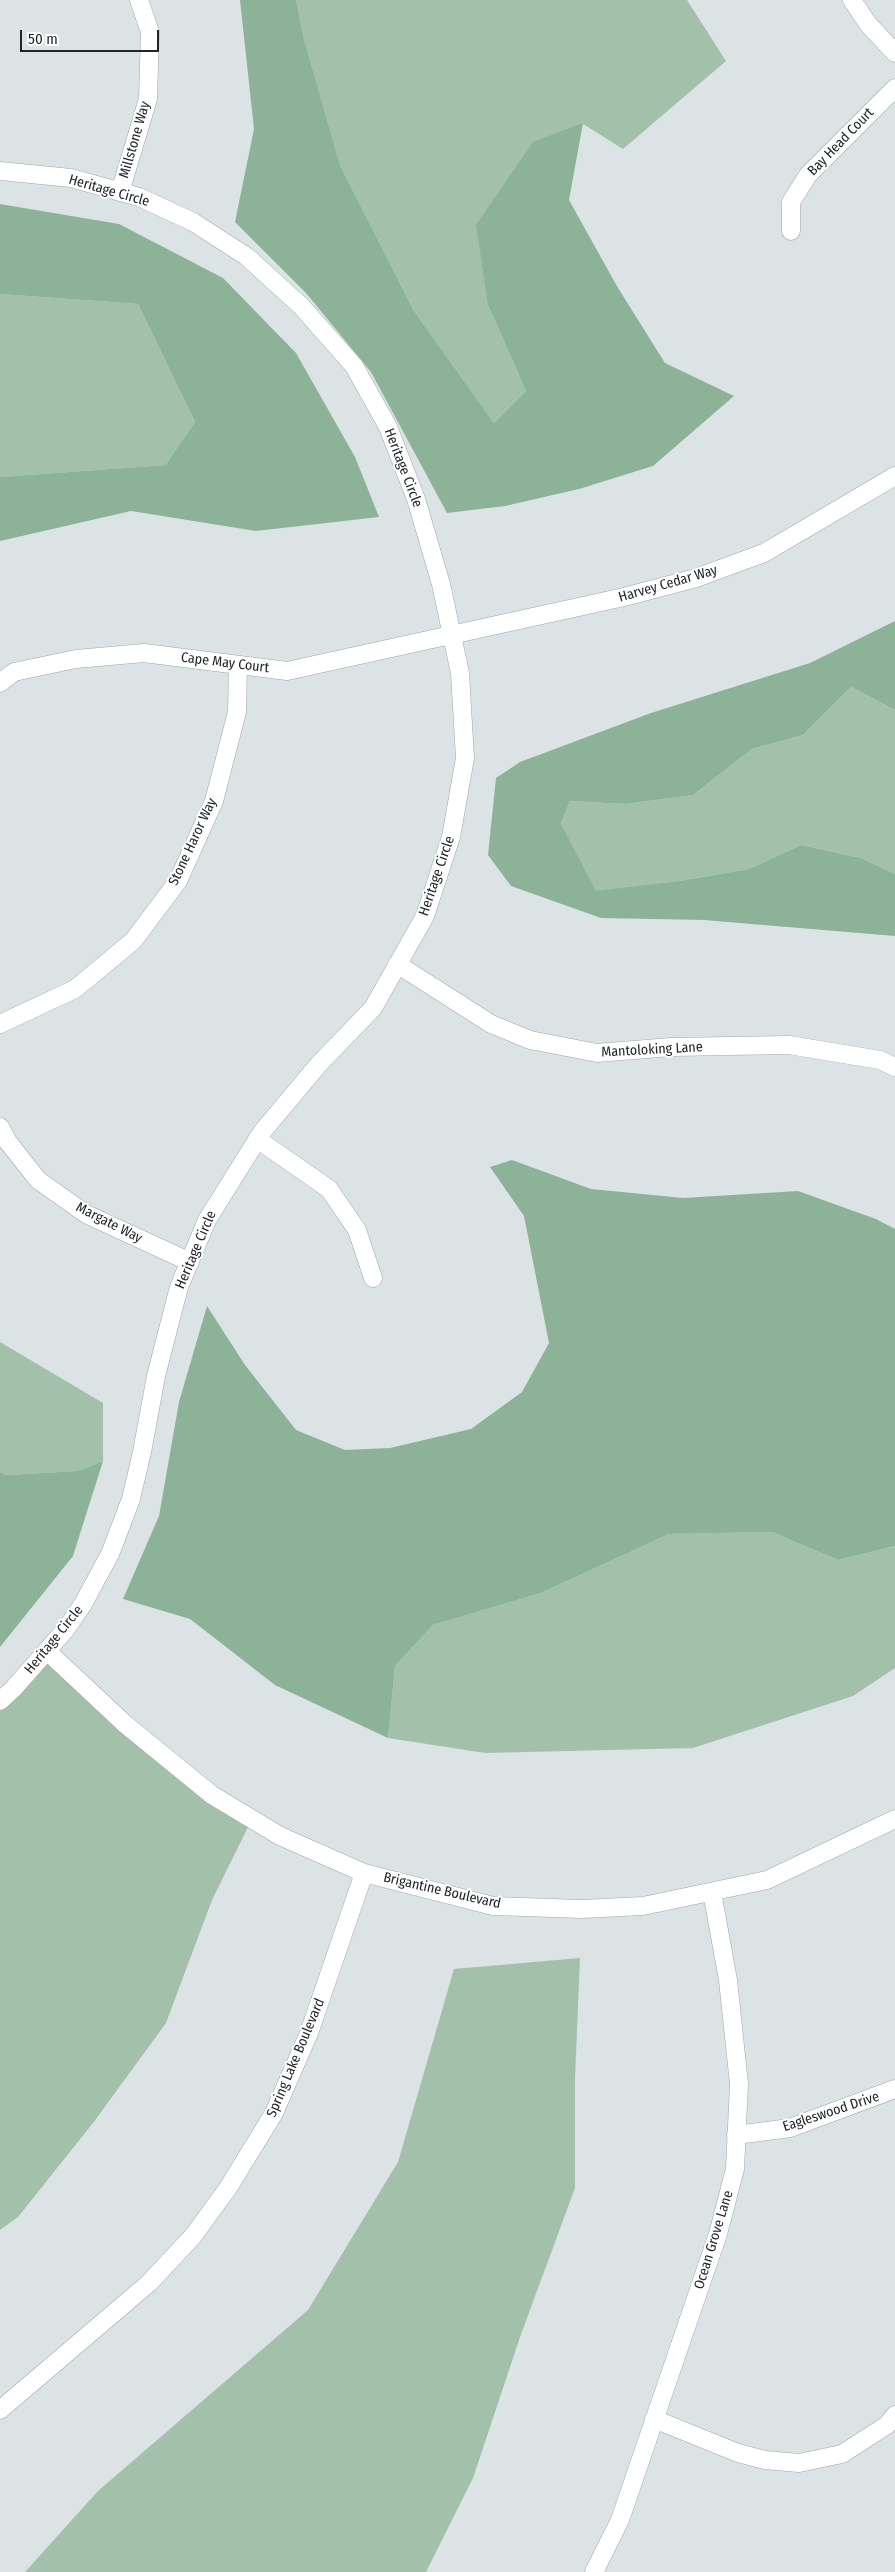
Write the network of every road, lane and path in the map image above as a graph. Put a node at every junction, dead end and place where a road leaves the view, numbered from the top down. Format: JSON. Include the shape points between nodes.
{"nodes":[{"id":1,"x":139,"y":0,"type":"edge"},
{"id":2,"x":852,"y":0,"type":"edge"},
{"id":3,"x":895,"y":53,"type":"edge"},
{"id":4,"x":895,"y":88,"type":"edge"},
{"id":5,"x":0,"y":170,"type":"edge"},
{"id":6,"x":120,"y":192,"type":"junction"},
{"id":7,"x":791,"y":231,"type":"dead end"},
{"id":8,"x":895,"y":476,"type":"edge"},
{"id":9,"x":452,"y":634,"type":"junction"},
{"id":10,"x":238,"y":665,"type":"junction"},
{"id":11,"x":0,"y":683,"type":"edge"},
{"id":12,"x":398,"y":964,"type":"junction"},
{"id":13,"x":0,"y":1024,"type":"edge"},
{"id":14,"x":895,"y":1066,"type":"edge"},
{"id":15,"x":0,"y":1126,"type":"edge"},
{"id":16,"x":257,"y":1140,"type":"junction"},
{"id":17,"x":190,"y":1262,"type":"junction"},
{"id":18,"x":372,"y":1278,"type":"dead end"},
{"id":19,"x":47,"y":1651,"type":"junction"},
{"id":20,"x":0,"y":1701,"type":"edge"},
{"id":21,"x":895,"y":1819,"type":"edge"},
{"id":22,"x":364,"y":1872,"type":"junction"},
{"id":23,"x":712,"y":1892,"type":"junction"},
{"id":24,"x":895,"y":2089,"type":"edge"},
{"id":25,"x":736,"y":2135,"type":"junction"},
{"id":26,"x":0,"y":2410,"type":"edge"},
{"id":27,"x":895,"y":2415,"type":"edge"},
{"id":28,"x":654,"y":2419,"type":"junction"},
{"id":29,"x":594,"y":2572,"type":"edge"}],
"edges":[{"from":1,"to":6,"type":"street","name":"Millstone Way","via":[[150,32],[148,99]]},
{"from":2,"to":3,"type":"street","via":[[868,24]]},
{"from":4,"to":7,"type":"street","name":"Bay Head Court","via":[[808,174],[791,202]]},
{"from":5,"to":6,"type":"street","name":"Heritage Circle","via":[[71,178]]},
{"from":6,"to":9,"type":"street","name":"Heritage Circle","via":[[139,197],[194,222],[246,256],[301,306],[354,366],[388,427],[416,499]]},
{"from":8,"to":9,"type":"street","name":"Harvey Cedar Way","via":[[764,553],[696,578]]},
{"from":9,"to":10,"type":"street","name":"Cape May Court","via":[[287,671]]},
{"from":9,"to":12,"type":"street","name":"Heritage Circle","via":[[460,673],[465,758],[451,837],[425,916]]},
{"from":10,"to":11,"type":"street","name":"Cape May Court","via":[[144,653],[58,662],[14,672]]},
{"from":10,"to":13,"type":"street","name":"Stone Haror Way","via":[[237,712],[214,801],[178,880],[133,940],[75,989]]},
{"from":12,"to":14,"type":"street","name":"Mantoloking Lane","via":[[491,1024],[530,1040],[597,1053],[672,1047],[789,1045],[880,1060]]},
{"from":12,"to":16,"type":"street","name":"Heritage Circle","via":[[373,1008],[319,1064]]},
{"from":15,"to":17,"type":"street","name":"Margate Way","via":[[8,1142],[38,1180],[86,1214]]},
{"from":16,"to":17,"type":"street","name":"Heritage Circle","via":[[207,1220]]},
{"from":16,"to":18,"type":"street","via":[[329,1189],[357,1230]]},
{"from":17,"to":19,"type":"street","name":"Heritage Circle","via":[[156,1376],[131,1499],[110,1554],[83,1604]]},
{"from":19,"to":20,"type":"street","name":"Heritage Circle"},
{"from":19,"to":22,"type":"street","name":"Brigantine Boulevard","via":[[125,1724],[212,1795],[280,1836]]},
{"from":21,"to":23,"type":"street","name":"Brigantine Boulevard","via":[[767,1880]]},
{"from":22,"to":23,"type":"street","name":"Brigantine Boulevard","via":[[494,1906],[582,1909],[643,1906]]},
{"from":22,"to":26,"type":"street","name":"Spring Lake Boulevard","via":[[309,2032],[274,2113],[228,2188],[193,2236],[149,2283]]},
{"from":23,"to":25,"type":"street","name":"Ocean Grove Lane","via":[[728,1980],[738,2074]]},
{"from":24,"to":25,"type":"street","name":"Eagleswood Drive","via":[[790,2128]]},
{"from":25,"to":28,"type":"street","name":"Ocean Grove Lane","via":[[735,2169],[718,2234]]},
{"from":27,"to":28,"type":"street","via":[[887,2425],[842,2454],[799,2463],[765,2460],[738,2452]]},
{"from":28,"to":29,"type":"street","name":"Ocean Grove Lane","via":[[620,2520]]}]}
